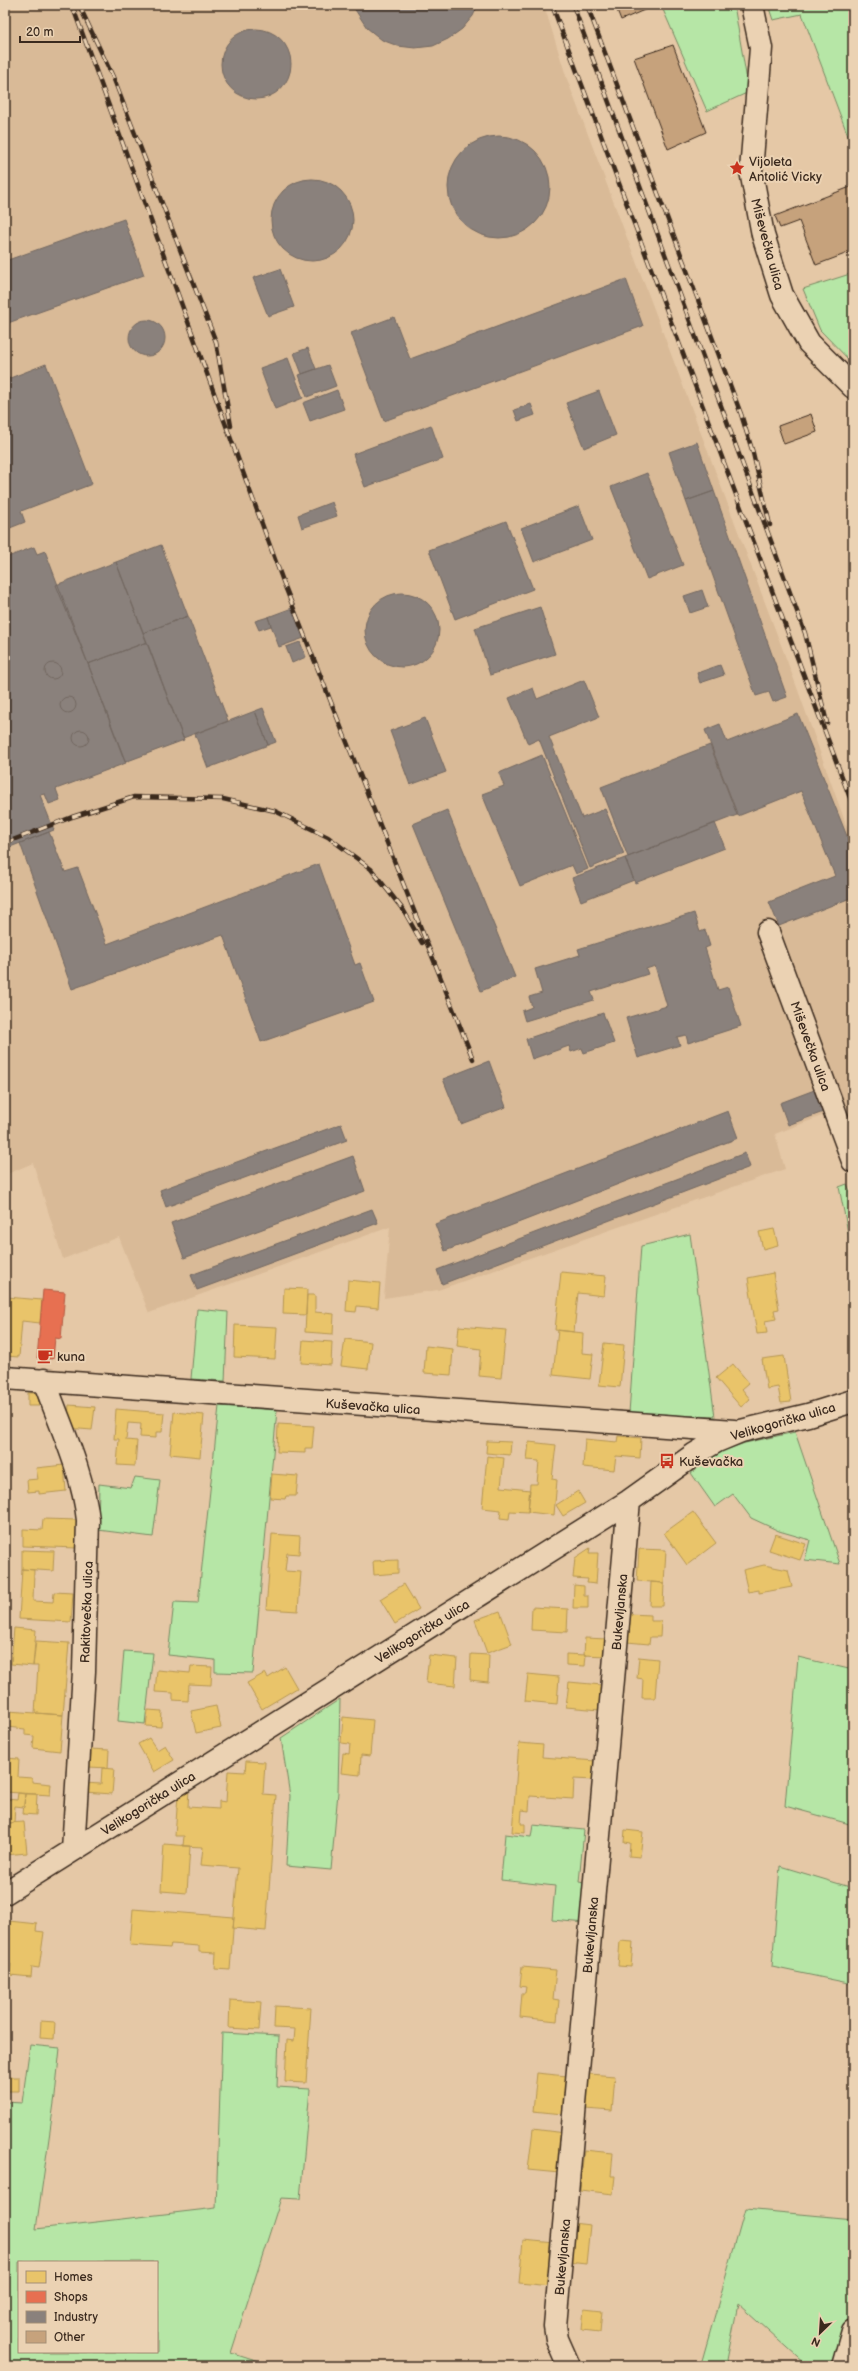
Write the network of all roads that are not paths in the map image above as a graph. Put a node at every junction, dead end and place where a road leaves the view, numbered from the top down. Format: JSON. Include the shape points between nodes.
{"nodes":[{"id":1,"x":752,"y":5,"type":"edge"},
{"id":2,"x":853,"y":388,"type":"edge"},
{"id":3,"x":768,"y":932,"type":"dead end"},
{"id":4,"x":853,"y":1161,"type":"edge"},
{"id":5,"x":5,"y":1378,"type":"edge"},
{"id":6,"x":44,"y":1380,"type":"junction"},
{"id":7,"x":853,"y":1401,"type":"edge"},
{"id":8,"x":741,"y":1431,"type":"junction"},
{"id":9,"x":629,"y":1501,"type":"junction"},
{"id":10,"x":73,"y":1850,"type":"junction"},
{"id":11,"x":5,"y":1893,"type":"edge"},
{"id":12,"x":853,"y":2331,"type":"edge"},
{"id":13,"x":569,"y":2366,"type":"edge"},
{"id":14,"x":843,"y":2366,"type":"edge"}],
"edges":[{"from":1,"to":2,"type":"street","name":"Miševečka ulica","via":[[761,48],[751,171],[763,235],[782,295],[810,343]]},
{"from":3,"to":4,"type":"street","name":"Miševečka ulica"},
{"from":5,"to":6,"type":"street","name":"Kuševačka ulica"},
{"from":6,"to":8,"type":"street","name":"Kuševačka ulica","via":[[710,1431]]},
{"from":6,"to":10,"type":"street","name":"Rakitovečka ulica","via":[[78,1474],[88,1520],[84,1671]]},
{"from":7,"to":8,"type":"street","name":"Velikogorička ulica"},
{"from":8,"to":9,"type":"street","name":"Velikogorička ulica","via":[[696,1454]]},
{"from":9,"to":10,"type":"street","name":"Velikogorička ulica"},
{"from":9,"to":13,"type":"street","name":"Bukevljanska","via":[[555,2326],[557,2339]]},
{"from":10,"to":11,"type":"street","name":"Velikogorička ulica"},
{"from":12,"to":14,"type":"street"}]}
